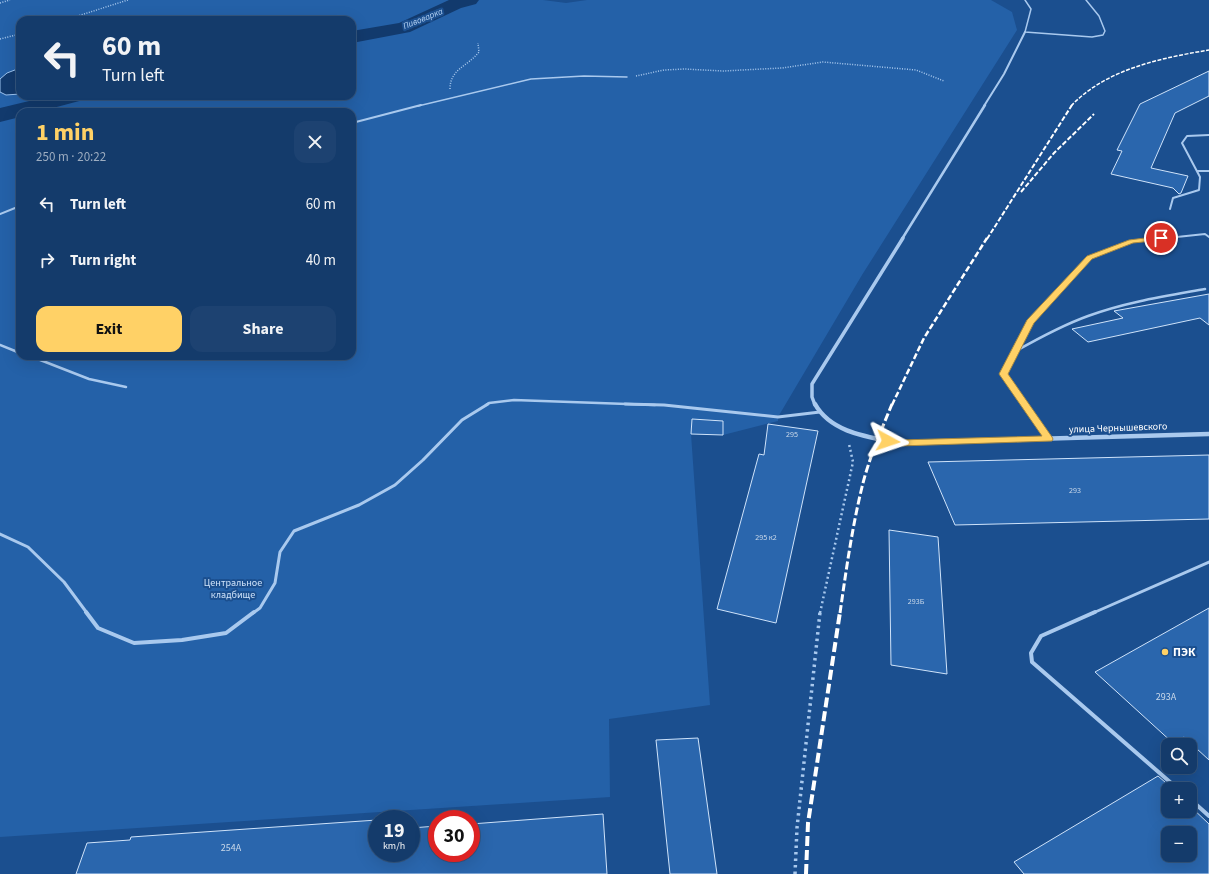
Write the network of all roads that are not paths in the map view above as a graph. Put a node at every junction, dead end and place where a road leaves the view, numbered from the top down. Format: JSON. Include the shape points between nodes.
{"nodes":[{"id":1,"x":1025,"y":0,"type":"edge"},
{"id":2,"x":1086,"y":0,"type":"edge"},
{"id":3,"x":1025,"y":32,"type":"junction"},
{"id":4,"x":627,"y":77,"type":"road end"},
{"id":5,"x":356,"y":122,"type":"edge"},
{"id":6,"x":1209,"y":135,"type":"edge"},
{"id":7,"x":1197,"y":171,"type":"junction"},
{"id":8,"x":1209,"y":171,"type":"edge"},
{"id":9,"x":16,"y":208,"type":"edge"},
{"id":10,"x":1170,"y":208,"type":"dead end"},
{"id":11,"x":0,"y":214,"type":"edge"},
{"id":12,"x":1209,"y":237,"type":"edge"},
{"id":13,"x":1204,"y":289,"type":"dead end"},
{"id":14,"x":0,"y":345,"type":"edge"},
{"id":15,"x":16,"y":351,"type":"edge"},
{"id":16,"x":1015,"y":351,"type":"junction"},
{"id":17,"x":40,"y":360,"type":"edge"},
{"id":18,"x":126,"y":387,"type":"dead end"},
{"id":19,"x":820,"y":412,"type":"junction"},
{"id":20,"x":1209,"y":434,"type":"edge"},
{"id":21,"x":1048,"y":439,"type":"junction"},
{"id":22,"x":0,"y":534,"type":"edge"},
{"id":23,"x":1209,"y":562,"type":"edge"},
{"id":24,"x":1170,"y":782,"type":"edge"},
{"id":25,"x":1197,"y":805,"type":"edge"},
{"id":26,"x":1209,"y":816,"type":"edge"}],
"edges":[{"from":1,"to":3,"type":"lane","via":[[1031,9]]},
{"from":2,"to":3,"type":"lane","via":[[1099,16],[1105,31],[1103,35],[1092,37]]},
{"from":3,"to":19,"type":"street","via":[[1004,74],[812,384],[812,398]]},
{"from":4,"to":5,"type":"lane","via":[[531,79]]},
{"from":6,"to":7,"type":"lane","via":[[1187,136],[1182,144]]},
{"from":7,"to":8,"type":"lane"},
{"from":7,"to":10,"type":"lane","via":[[1200,177],[1199,190],[1173,198]]},
{"from":9,"to":11,"type":"lane"},
{"from":12,"to":16,"type":"lane","via":[[1205,234],[1132,241],[1089,257],[1030,322]]},
{"from":13,"to":16,"type":"lane","via":[[1136,301],[1098,312],[1048,333]]},
{"from":14,"to":15,"type":"lane"},
{"from":16,"to":21,"type":"lane","via":[[1003,374]]},
{"from":17,"to":18,"type":"lane","via":[[89,379]]},
{"from":19,"to":21,"type":"street","name":"улица Чернышевского","via":[[836,426],[860,435],[899,443]]},
{"from":19,"to":22,"type":"lane","via":[[778,417],[664,405],[514,400],[489,403],[462,420],[395,485],[359,505],[294,531],[280,552],[275,583],[260,608],[226,633],[182,640],[134,643],[98,628],[59,577],[28,547]]},
{"from":20,"to":21,"type":"street","name":"улица Чернышевского"},
{"from":23,"to":24,"type":"lane","via":[[1041,636],[1031,653],[1032,662]]},
{"from":25,"to":26,"type":"lane"}]}
